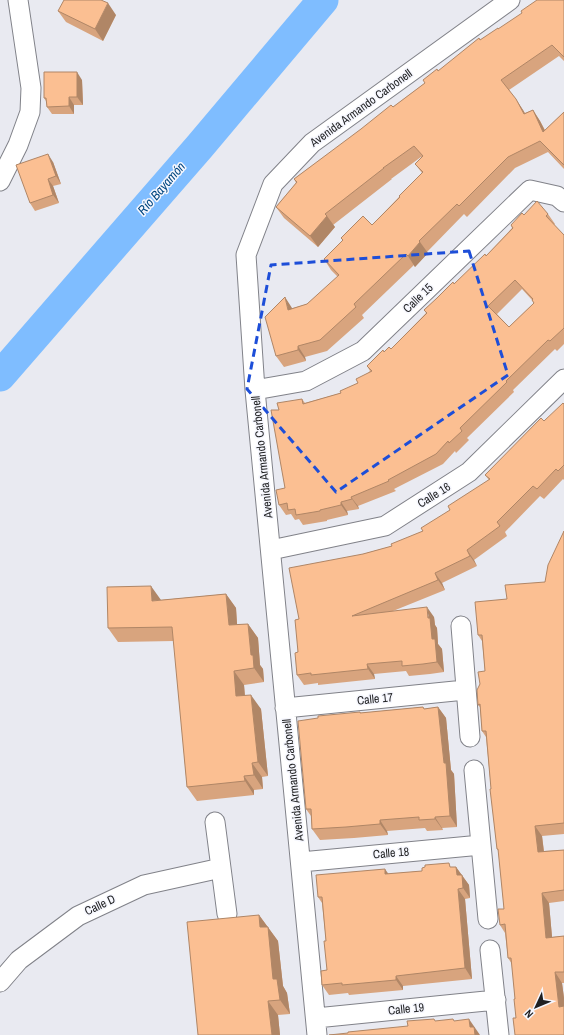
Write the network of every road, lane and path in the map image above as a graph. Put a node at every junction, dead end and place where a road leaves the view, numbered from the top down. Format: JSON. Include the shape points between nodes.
{"nodes":[{"id":1,"x":18,"y":0,"type":"edge"},
{"id":2,"x":510,"y":0,"type":"edge"},
{"id":3,"x":0,"y":181,"type":"edge"},
{"id":4,"x":564,"y":202,"type":"edge"},
{"id":5,"x":564,"y":379,"type":"edge"},
{"id":6,"x":255,"y":390,"type":"junction"},
{"id":7,"x":271,"y":550,"type":"junction"},
{"id":8,"x":461,"y":626,"type":"dead end"},
{"id":9,"x":466,"y":690,"type":"junction"},
{"id":10,"x":286,"y":708,"type":"junction"},
{"id":11,"x":470,"y":737,"type":"dead end"},
{"id":12,"x":474,"y":770,"type":"dead end"},
{"id":13,"x":215,"y":822,"type":"dead end"},
{"id":14,"x":481,"y":845,"type":"junction"},
{"id":15,"x":301,"y":862,"type":"junction"},
{"id":16,"x":221,"y":868,"type":"junction"},
{"id":17,"x":227,"y":914,"type":"dead end"},
{"id":18,"x":488,"y":919,"type":"dead end"},
{"id":19,"x":490,"y":950,"type":"dead end"},
{"id":20,"x":0,"y":982,"type":"edge"},
{"id":21,"x":496,"y":1000,"type":"junction"},
{"id":22,"x":317,"y":1026,"type":"edge"},
{"id":23,"x":499,"y":1035,"type":"edge"}],
"edges":[{"from":1,"to":3,"type":"street","via":[[31,88],[30,112],[18,145]]},
{"from":2,"to":6,"type":"street","name":"Avenida Armando Carbonell","via":[[312,143],[273,184],[246,255]]},
{"from":4,"to":6,"type":"street","name":"Calle 15","via":[[558,196],[530,190],[363,351],[306,381]]},
{"from":5,"to":7,"type":"street","name":"Calle 16","via":[[469,472],[384,526]]},
{"from":6,"to":7,"type":"street","name":"Avenida Armando Carbonell"},
{"from":7,"to":10,"type":"street","name":"Avenida Armando Carbonell"},
{"from":8,"to":9,"type":"street"},
{"from":9,"to":10,"type":"street","name":"Calle 17"},
{"from":9,"to":11,"type":"street"},
{"from":10,"to":15,"type":"street","name":"Avenida Armando Carbonell"},
{"from":12,"to":14,"type":"street"},
{"from":13,"to":16,"type":"street"},
{"from":14,"to":15,"type":"street","name":"Calle 18"},
{"from":14,"to":18,"type":"street"},
{"from":15,"to":22,"type":"street","name":"Avenida Armando Carbonell"},
{"from":16,"to":17,"type":"street"},
{"from":16,"to":20,"type":"street","name":"Calle D","via":[[144,885],[78,916],[19,960]]},
{"from":19,"to":21,"type":"street"},
{"from":21,"to":22,"type":"street","name":"Calle 19"},
{"from":21,"to":23,"type":"street"}]}
